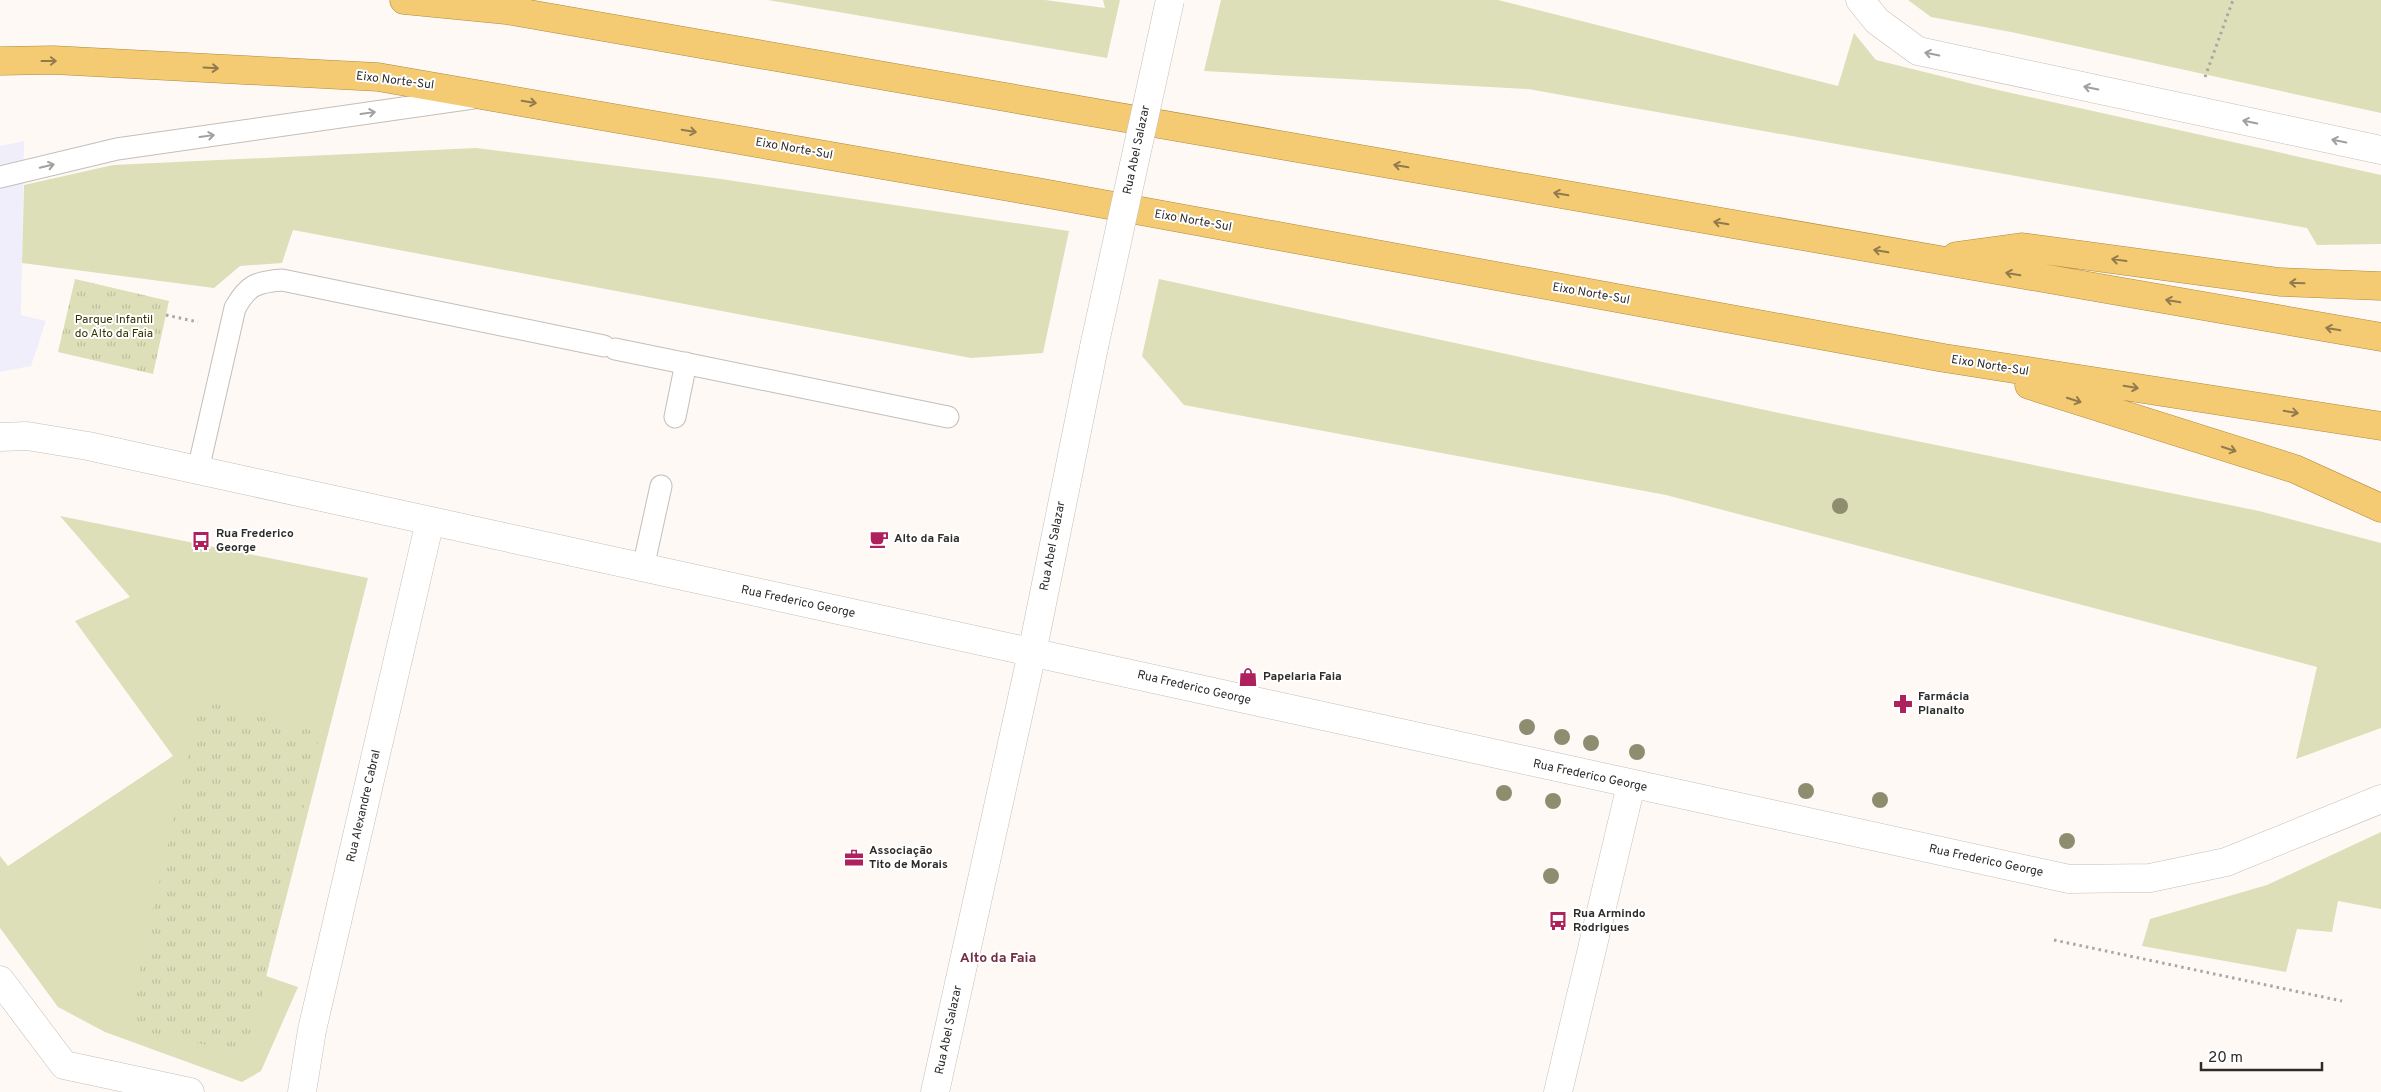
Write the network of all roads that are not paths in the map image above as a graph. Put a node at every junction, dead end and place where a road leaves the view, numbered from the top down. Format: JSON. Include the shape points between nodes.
{"nodes":[{"id":1,"x":404,"y":0,"type":"edge"},
{"id":2,"x":1170,"y":0,"type":"edge"},
{"id":3,"x":1860,"y":0,"type":"edge"},
{"id":4,"x":0,"y":61,"type":"edge"},
{"id":5,"x":491,"y":96,"type":"junction"},
{"id":6,"x":2381,"y":150,"type":"edge"},
{"id":7,"x":0,"y":176,"type":"edge"},
{"id":8,"x":1929,"y":260,"type":"junction"},
{"id":9,"x":2381,"y":286,"type":"edge"},
{"id":10,"x":2381,"y":337,"type":"edge"},
{"id":11,"x":1944,"y":358,"type":"junction"},
{"id":12,"x":686,"y":363,"type":"junction"},
{"id":13,"x":675,"y":417,"type":"dead end"},
{"id":14,"x":948,"y":417,"type":"dead end"},
{"id":15,"x":2381,"y":426,"type":"edge"},
{"id":16,"x":0,"y":437,"type":"edge"},
{"id":17,"x":198,"y":470,"type":"junction"},
{"id":18,"x":661,"y":486,"type":"dead end"},
{"id":19,"x":2381,"y":508,"type":"edge"},
{"id":20,"x":430,"y":521,"type":"junction"},
{"id":21,"x":643,"y":568,"type":"junction"},
{"id":22,"x":1032,"y":653,"type":"junction"},
{"id":23,"x":1631,"y":784,"type":"junction"},
{"id":24,"x":2381,"y":799,"type":"edge"},
{"id":25,"x":0,"y":980,"type":"edge"},
{"id":26,"x":190,"y":1092,"type":"edge"},
{"id":27,"x":302,"y":1092,"type":"edge"},
{"id":28,"x":935,"y":1092,"type":"edge"},
{"id":29,"x":1558,"y":1092,"type":"edge"}],
"edges":[{"from":8,"to":1,"type":"highway","one_way":true,"via":[[506,10]]},
{"from":2,"to":22,"type":"street","name":"Rua Abel Salazar","bridge":true,"via":[[1094,347]]},
{"from":6,"to":3,"type":"street","one_way":true,"via":[[1918,51],[1876,21]]},
{"from":4,"to":5,"type":"highway","name":"Eixo Norte-Sul","one_way":true,"via":[[54,60],[378,77]]},
{"from":7,"to":5,"type":"lane","one_way":true,"via":[[117,150]]},
{"from":5,"to":11,"type":"highway","name":"Eixo Norte-Sul","one_way":true},
{"from":9,"to":8,"type":"highway","one_way":true,"via":[[2280,282],[2022,247]]},
{"from":10,"to":8,"type":"highway","one_way":true},
{"from":11,"to":15,"type":"highway","name":"Eixo Norte-Sul","one_way":true},
{"from":11,"to":19,"type":"highway","one_way":true,"via":[[2295,470]]},
{"from":12,"to":13,"type":"lane"},
{"from":12,"to":14,"type":"lane"},
{"from":12,"to":17,"type":"lane","via":[[282,280],[260,282],[244,292],[235,308]]},
{"from":16,"to":17,"type":"street","name":"Rua Frederico George","via":[[27,436]]},
{"from":17,"to":20,"type":"street","name":"Rua Frederico George"},
{"from":18,"to":21,"type":"lane"},
{"from":20,"to":21,"type":"street","name":"Rua Frederico George"},
{"from":20,"to":27,"type":"street","name":"Rua Alexandre Cabral","via":[[312,1030]]},
{"from":21,"to":22,"type":"street","name":"Rua Frederico George"},
{"from":22,"to":23,"type":"street","name":"Rua Frederico George"},
{"from":22,"to":28,"type":"street","name":"Rua Abel Salazar"},
{"from":23,"to":24,"type":"street","name":"Rua Frederico George","via":[[2069,879],[2150,878],[2226,862]]},
{"from":23,"to":29,"type":"street"},
{"from":25,"to":26,"type":"street","via":[[64,1065]]}]}
